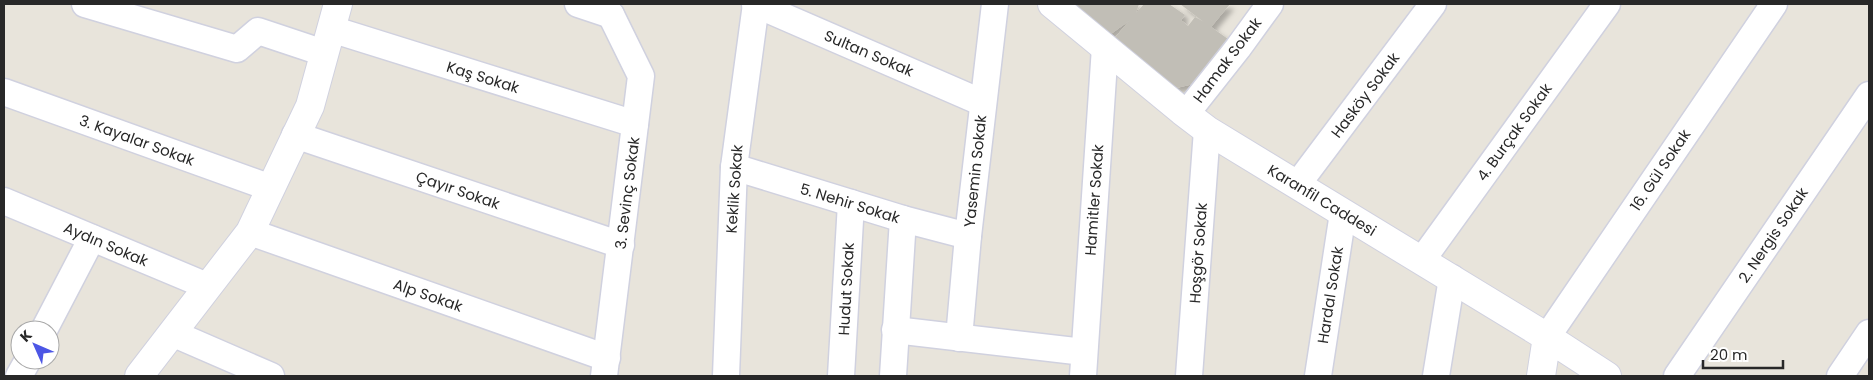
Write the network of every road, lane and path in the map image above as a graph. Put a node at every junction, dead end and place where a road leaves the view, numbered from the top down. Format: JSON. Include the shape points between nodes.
{"nodes":[{"id":1,"x":86,"y":4,"type":"edge"},
{"id":2,"x":578,"y":4,"type":"edge"},
{"id":3,"x":756,"y":4,"type":"edge"},
{"id":4,"x":995,"y":4,"type":"edge"},
{"id":5,"x":1052,"y":4,"type":"edge"},
{"id":6,"x":1270,"y":4,"type":"edge"},
{"id":7,"x":1433,"y":4,"type":"edge"},
{"id":8,"x":1607,"y":4,"type":"edge"},
{"id":9,"x":1774,"y":4,"type":"edge"},
{"id":10,"x":612,"y":10,"type":"edge"},
{"id":11,"x":331,"y":29,"type":"edge"},
{"id":12,"x":1105,"y":47,"type":"junction"},
{"id":13,"x":4,"y":92,"type":"edge"},
{"id":14,"x":1869,"y":95,"type":"edge"},
{"id":15,"x":983,"y":103,"type":"junction"},
{"id":16,"x":1182,"y":111,"type":"junction"},
{"id":17,"x":635,"y":124,"type":"junction"},
{"id":18,"x":1207,"y":130,"type":"junction"},
{"id":19,"x":296,"y":135,"type":"junction"},
{"id":20,"x":734,"y":167,"type":"junction"},
{"id":21,"x":1297,"y":185,"type":"junction"},
{"id":22,"x":271,"y":188,"type":"junction"},
{"id":23,"x":4,"y":201,"type":"edge"},
{"id":24,"x":851,"y":203,"type":"junction"},
{"id":25,"x":1343,"y":213,"type":"junction"},
{"id":26,"x":903,"y":219,"type":"junction"},
{"id":27,"x":250,"y":232,"type":"junction"},
{"id":28,"x":968,"y":236,"type":"junction"},
{"id":29,"x":92,"y":238,"type":"junction"},
{"id":30,"x":621,"y":245,"type":"junction"},
{"id":31,"x":1422,"y":260,"type":"junction"},
{"id":32,"x":1452,"y":278,"type":"junction"},
{"id":33,"x":208,"y":286,"type":"junction"},
{"id":34,"x":49,"y":320,"type":"edge"},
{"id":35,"x":895,"y":330,"type":"junction"},
{"id":36,"x":172,"y":333,"type":"junction"},
{"id":37,"x":1869,"y":333,"type":"edge"},
{"id":38,"x":1547,"y":337,"type":"junction"},
{"id":39,"x":959,"y":338,"type":"junction"},
{"id":40,"x":1084,"y":364,"type":"edge"},
{"id":41,"x":606,"y":367,"type":"edge"},
{"id":42,"x":139,"y":376,"type":"edge"},
{"id":43,"x":271,"y":376,"type":"edge"},
{"id":44,"x":726,"y":376,"type":"edge"},
{"id":45,"x":841,"y":376,"type":"edge"},
{"id":46,"x":893,"y":376,"type":"edge"},
{"id":47,"x":1189,"y":376,"type":"edge"},
{"id":48,"x":1318,"y":376,"type":"edge"},
{"id":49,"x":1436,"y":376,"type":"edge"},
{"id":50,"x":1541,"y":376,"type":"edge"},
{"id":51,"x":1606,"y":376,"type":"edge"},
{"id":52,"x":1677,"y":376,"type":"edge"},
{"id":53,"x":1840,"y":376,"type":"edge"}],
"edges":[{"from":1,"to":11,"type":"street","name":"Kaş Sokak","via":[[237,49],[258,31]]},
{"from":2,"to":10,"type":"street"},
{"from":3,"to":15,"type":"street","name":"Sultan Sokak"},
{"from":3,"to":20,"type":"street","name":"Keklik Sokak"},
{"from":4,"to":15,"type":"street","name":"Yasemin Sokak"},
{"from":5,"to":12,"type":"street","name":"Karanfil Caddesi"},
{"from":6,"to":16,"type":"street","name":"Hamak Sokak","via":[[1189,110]]},
{"from":7,"to":21,"type":"street","name":"Hasköy Sokak"},
{"from":8,"to":31,"type":"street","name":"4. Burçak Sokak"},
{"from":9,"to":38,"type":"street","name":"16. Gül Sokak"},
{"from":10,"to":17,"type":"street","name":"3. Sevinç Sokak","via":[[641,76]]},
{"from":11,"to":17,"type":"street","name":"Kaş Sokak"},
{"from":11,"to":19,"type":"street","via":[[310,106]]},
{"from":12,"to":16,"type":"street","name":"Karanfil Caddesi"},
{"from":12,"to":40,"type":"street","name":"Hamitler Sokak"},
{"from":13,"to":22,"type":"street","name":"3. Kayalar Sokak"},
{"from":14,"to":52,"type":"street","name":"2. Nergis Sokak"},
{"from":15,"to":28,"type":"street","name":"Yasemin Sokak"},
{"from":16,"to":18,"type":"street","name":"Karanfil Caddesi"},
{"from":17,"to":30,"type":"street","name":"3. Sevinç Sokak"},
{"from":18,"to":21,"type":"street","name":"Karanfil Caddesi"},
{"from":18,"to":47,"type":"street","name":"Hoşgör Sokak"},
{"from":19,"to":22,"type":"street"},
{"from":19,"to":30,"type":"street","name":"Çayır Sokak"},
{"from":20,"to":24,"type":"street","name":"5. Nehir Sokak"},
{"from":20,"to":44,"type":"street","name":"Keklik Sokak"},
{"from":21,"to":25,"type":"street","name":"Karanfil Caddesi"},
{"from":22,"to":27,"type":"street"},
{"from":23,"to":29,"type":"street","name":"Aydın Sokak"},
{"from":24,"to":26,"type":"street","name":"5. Nehir Sokak"},
{"from":24,"to":45,"type":"street","name":"Hudut Sokak"},
{"from":25,"to":31,"type":"street","name":"Karanfil Caddesi"},
{"from":25,"to":48,"type":"street","name":"Hardal Sokak"},
{"from":26,"to":28,"type":"street","name":"5. Nehir Sokak"},
{"from":26,"to":35,"type":"street"},
{"from":27,"to":33,"type":"street"},
{"from":27,"to":41,"type":"street","name":"Alp Sokak"},
{"from":28,"to":39,"type":"street","name":"Yasemin Sokak"},
{"from":29,"to":33,"type":"street","name":"Aydın Sokak"},
{"from":29,"to":34,"type":"street"},
{"from":30,"to":41,"type":"street","name":"3. Sevinç Sokak"},
{"from":31,"to":32,"type":"street","name":"Karanfil Caddesi"},
{"from":32,"to":38,"type":"street","name":"Karanfil Caddesi"},
{"from":32,"to":49,"type":"street"},
{"from":33,"to":36,"type":"street"},
{"from":35,"to":39,"type":"street","name":"Hamitler Sokak"},
{"from":35,"to":46,"type":"street"},
{"from":36,"to":42,"type":"street"},
{"from":36,"to":43,"type":"street"},
{"from":37,"to":53,"type":"street"},
{"from":38,"to":50,"type":"street"},
{"from":38,"to":51,"type":"street","name":"Karanfil Caddesi"},
{"from":39,"to":40,"type":"street","name":"Hamitler Sokak"}]}
